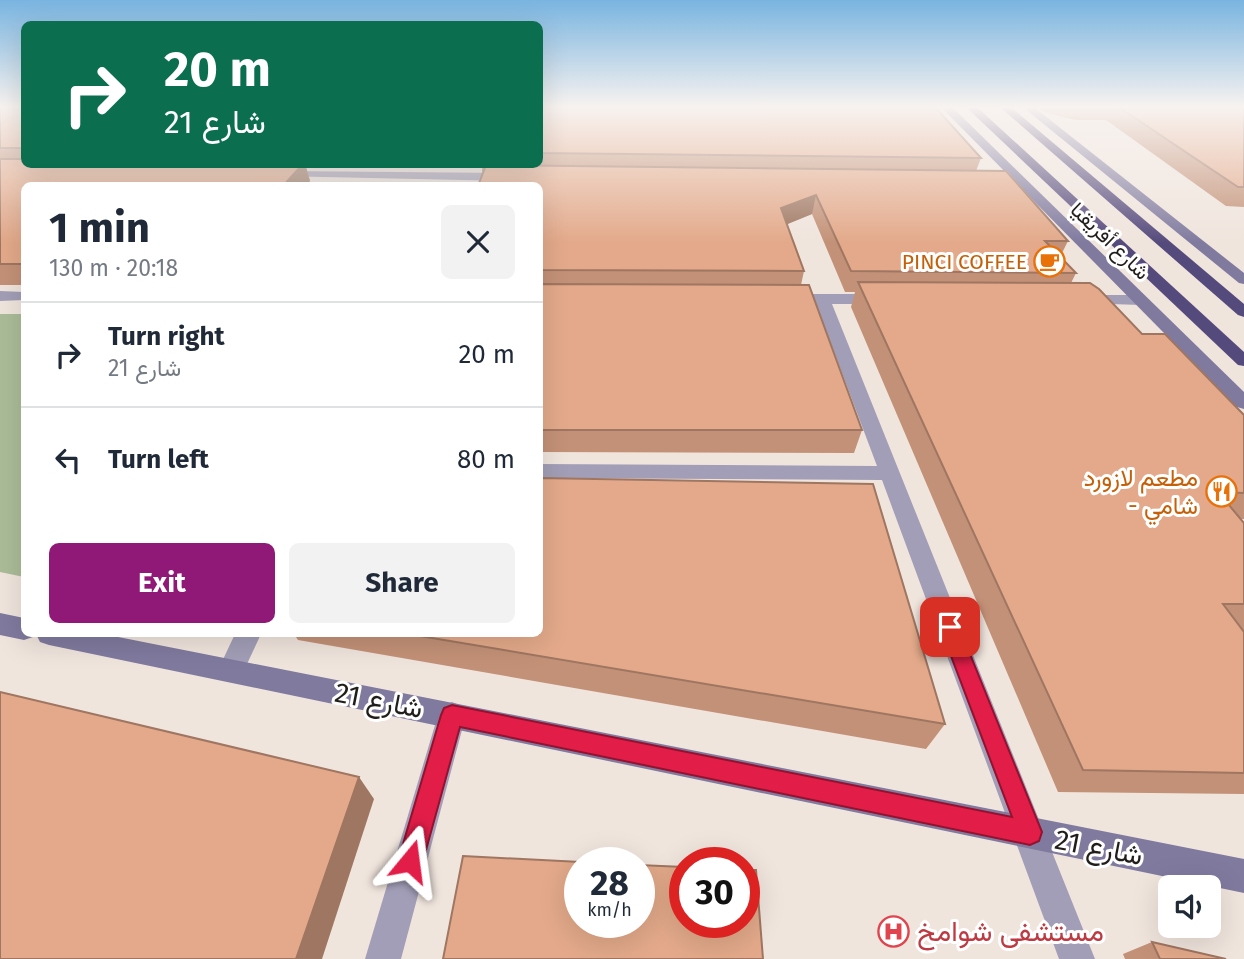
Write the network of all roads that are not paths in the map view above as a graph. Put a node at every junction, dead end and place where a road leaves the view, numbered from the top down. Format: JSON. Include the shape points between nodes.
{"nodes":[{"id":1,"x":986,"y":153,"type":"edge"},
{"id":2,"x":1021,"y":153,"type":"edge"},
{"id":3,"x":1058,"y":153,"type":"edge"},
{"id":4,"x":1085,"y":153,"type":"edge"},
{"id":5,"x":274,"y":174,"type":"edge"},
{"id":6,"x":328,"y":175,"type":"junction"},
{"id":7,"x":461,"y":175,"type":"edge"},
{"id":8,"x":517,"y":177,"type":"edge"},
{"id":9,"x":323,"y":182,"type":"edge"},
{"id":10,"x":1244,"y":280,"type":"edge"},
{"id":11,"x":0,"y":296,"type":"edge"},
{"id":12,"x":21,"y":296,"type":"edge"},
{"id":13,"x":795,"y":299,"type":"edge"},
{"id":14,"x":822,"y":299,"type":"junction"},
{"id":15,"x":892,"y":299,"type":"edge"},
{"id":16,"x":1072,"y":300,"type":"edge"},
{"id":17,"x":1141,"y":300,"type":"junction"},
{"id":18,"x":1244,"y":312,"type":"edge"},
{"id":19,"x":1244,"y":361,"type":"edge"},
{"id":20,"x":1244,"y":403,"type":"edge"},
{"id":21,"x":543,"y":471,"type":"edge"},
{"id":22,"x":889,"y":473,"type":"junction"},
{"id":23,"x":0,"y":624,"type":"edge"},
{"id":24,"x":21,"y":628,"type":"edge"},
{"id":25,"x":64,"y":637,"type":"edge"},
{"id":26,"x":247,"y":637,"type":"edge"},
{"id":27,"x":231,"y":670,"type":"junction"},
{"id":28,"x":452,"y":715,"type":"junction"},
{"id":29,"x":1030,"y":832,"type":"junction"},
{"id":30,"x":1244,"y":876,"type":"edge"},
{"id":31,"x":383,"y":959,"type":"edge"},
{"id":32,"x":1077,"y":959,"type":"edge"}],
"edges":[{"from":1,"to":17,"type":"street","name":"شارع أفريقيا","via":[[1013,183]]},
{"from":2,"to":19,"type":"highway","name":"شارع أفريقيا"},
{"from":3,"to":18,"type":"highway","name":"شارع أفريقيا"},
{"from":4,"to":10,"type":"street","name":"شارع أفريقيا"},
{"from":5,"to":6,"type":"street"},
{"from":6,"to":7,"type":"street"},
{"from":6,"to":9,"type":"street"},
{"from":7,"to":8,"type":"street"},
{"from":11,"to":12,"type":"street"},
{"from":13,"to":14,"type":"street"},
{"from":14,"to":15,"type":"street"},
{"from":14,"to":22,"type":"street"},
{"from":16,"to":17,"type":"street"},
{"from":17,"to":20,"type":"street","name":"شارع أفريقيا"},
{"from":21,"to":22,"type":"street"},
{"from":22,"to":29,"type":"street"},
{"from":23,"to":24,"type":"street"},
{"from":25,"to":27,"type":"street","name":"شارع 21"},
{"from":26,"to":27,"type":"street"},
{"from":27,"to":28,"type":"street","name":"شارع 21"},
{"from":28,"to":29,"type":"street","name":"شارع 21"},
{"from":28,"to":31,"type":"street"},
{"from":29,"to":30,"type":"street","name":"شارع 21"},
{"from":29,"to":32,"type":"street"}]}
